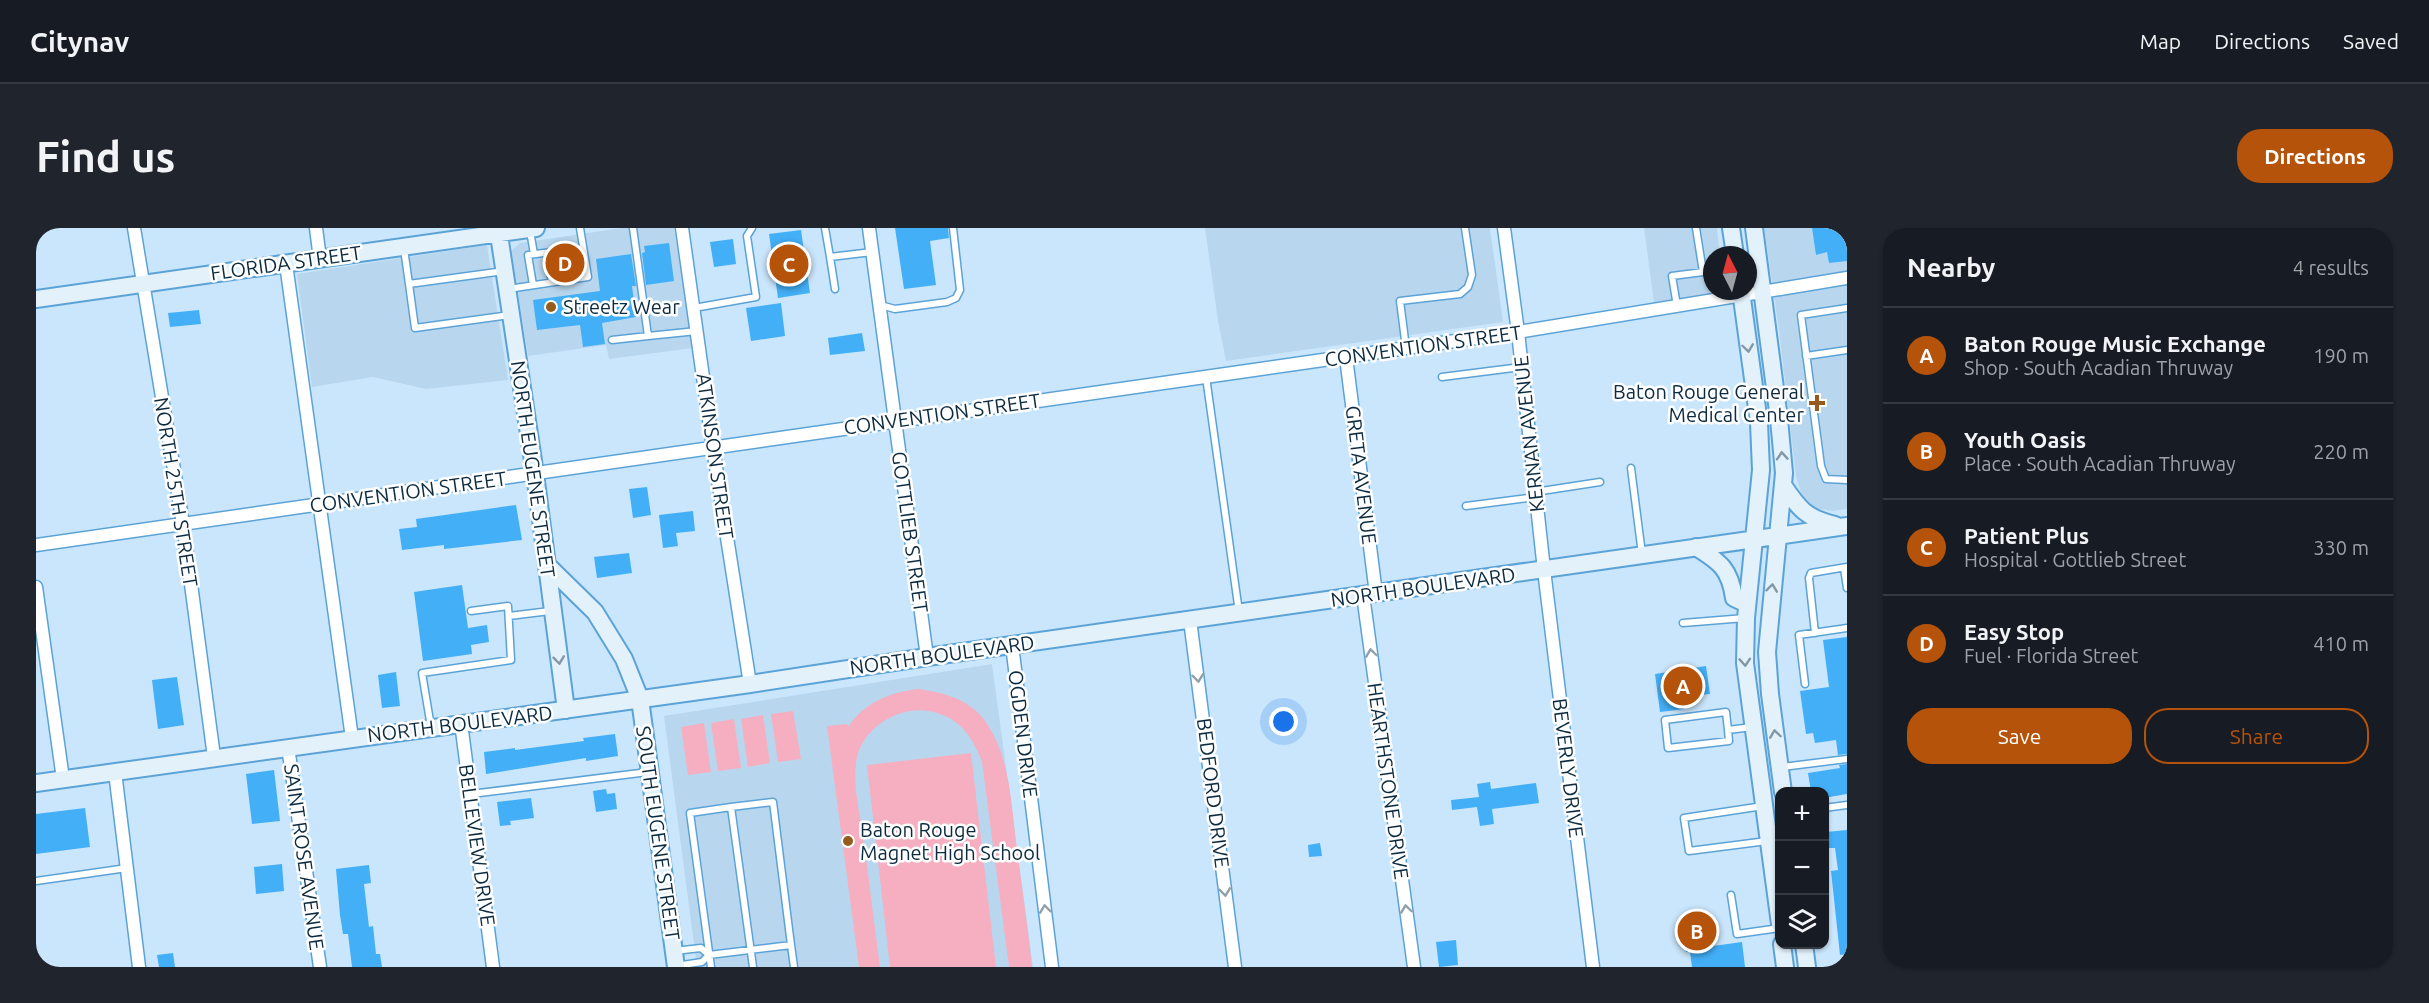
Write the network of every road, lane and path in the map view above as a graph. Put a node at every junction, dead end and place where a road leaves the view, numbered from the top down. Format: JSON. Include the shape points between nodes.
{"nodes":[{"id":1,"x":134,"y":228,"type":"edge"},
{"id":2,"x":316,"y":228,"type":"edge"},
{"id":3,"x":533,"y":228,"type":"edge"},
{"id":4,"x":580,"y":228,"type":"edge"},
{"id":5,"x":633,"y":228,"type":"edge"},
{"id":6,"x":682,"y":228,"type":"edge"},
{"id":7,"x":752,"y":228,"type":"edge"},
{"id":8,"x":825,"y":228,"type":"edge"},
{"id":9,"x":869,"y":228,"type":"edge"},
{"id":10,"x":953,"y":228,"type":"edge"},
{"id":11,"x":1465,"y":228,"type":"edge"},
{"id":12,"x":1504,"y":228,"type":"edge"},
{"id":13,"x":1696,"y":228,"type":"edge"},
{"id":14,"x":1731,"y":228,"type":"edge"},
{"id":15,"x":1754,"y":228,"type":"edge"},
{"id":16,"x":499,"y":231,"type":"edge"},
{"id":17,"x":1734,"y":246,"type":"edge"},
{"id":18,"x":404,"y":247,"type":"junction"},
{"id":19,"x":583,"y":248,"type":"junction"},
{"id":20,"x":872,"y":252,"type":"junction"},
{"id":21,"x":534,"y":254,"type":"junction"},
{"id":22,"x":830,"y":257,"type":"junction"},
{"id":23,"x":320,"y":258,"type":"junction"},
{"id":24,"x":286,"y":264,"type":"junction"},
{"id":25,"x":568,"y":270,"type":"dead end"},
{"id":26,"x":505,"y":271,"type":"junction"},
{"id":27,"x":550,"y":272,"type":"dead end"},
{"id":28,"x":1847,"y":278,"type":"edge"},
{"id":29,"x":570,"y":279,"type":"junction"},
{"id":30,"x":552,"y":282,"type":"junction"},
{"id":31,"x":142,"y":284,"type":"junction"},
{"id":32,"x":409,"y":284,"type":"junction"},
{"id":33,"x":532,"y":285,"type":"junction"},
{"id":34,"x":507,"y":289,"type":"junction"},
{"id":35,"x":835,"y":289,"type":"dead end"},
{"id":36,"x":1757,"y":293,"type":"edge"},
{"id":37,"x":1763,"y":293,"type":"junction"},
{"id":38,"x":36,"y":299,"type":"edge"},
{"id":39,"x":1709,"y":300,"type":"edge"},
{"id":40,"x":1742,"y":300,"type":"edge"},
{"id":41,"x":879,"y":304,"type":"junction"},
{"id":42,"x":1677,"y":306,"type":"junction"},
{"id":43,"x":694,"y":308,"type":"junction"},
{"id":44,"x":1847,"y":308,"type":"edge"},
{"id":45,"x":511,"y":315,"type":"junction"},
{"id":46,"x":697,"y":332,"type":"junction"},
{"id":47,"x":1518,"y":332,"type":"junction"},
{"id":48,"x":648,"y":336,"type":"junction"},
{"id":49,"x":612,"y":340,"type":"dead end"},
{"id":50,"x":1406,"y":348,"type":"junction"},
{"id":51,"x":1847,"y":350,"type":"edge"},
{"id":52,"x":1806,"y":356,"type":"junction"},
{"id":53,"x":1346,"y":357,"type":"junction"},
{"id":54,"x":1522,"y":367,"type":"junction"},
{"id":55,"x":1206,"y":377,"type":"junction"},
{"id":56,"x":1442,"y":377,"type":"dead end"},
{"id":57,"x":894,"y":421,"type":"junction"},
{"id":58,"x":713,"y":448,"type":"junction"},
{"id":59,"x":1631,"y":468,"type":"dead end"},
{"id":60,"x":535,"y":474,"type":"junction"},
{"id":61,"x":1847,"y":480,"type":"edge"},
{"id":62,"x":1600,"y":482,"type":"dead end"},
{"id":63,"x":1783,"y":485,"type":"junction"},
{"id":64,"x":1536,"y":495,"type":"junction"},
{"id":65,"x":318,"y":504,"type":"junction"},
{"id":66,"x":1466,"y":506,"type":"dead end"},
{"id":67,"x":183,"y":524,"type":"junction"},
{"id":68,"x":1844,"y":526,"type":"edge"},
{"id":69,"x":1778,"y":536,"type":"junction"},
{"id":70,"x":1753,"y":539,"type":"junction"},
{"id":71,"x":36,"y":545,"type":"edge"},
{"id":72,"x":1696,"y":547,"type":"junction"},
{"id":73,"x":1642,"y":556,"type":"junction"},
{"id":74,"x":547,"y":565,"type":"junction"},
{"id":75,"x":1845,"y":567,"type":"edge"},
{"id":76,"x":1544,"y":570,"type":"junction"},
{"id":77,"x":36,"y":587,"type":"edge"},
{"id":78,"x":1847,"y":588,"type":"edge"},
{"id":79,"x":1370,"y":595,"type":"junction"},
{"id":80,"x":553,"y":610,"type":"junction"},
{"id":81,"x":471,"y":611,"type":"dead end"},
{"id":82,"x":1746,"y":611,"type":"junction"},
{"id":83,"x":1239,"y":613,"type":"junction"},
{"id":84,"x":509,"y":616,"type":"junction"},
{"id":85,"x":1190,"y":620,"type":"junction"},
{"id":86,"x":1683,"y":623,"type":"dead end"},
{"id":87,"x":1847,"y":628,"type":"edge"},
{"id":88,"x":1815,"y":633,"type":"junction"},
{"id":89,"x":1012,"y":645,"type":"junction"},
{"id":90,"x":927,"y":657,"type":"junction"},
{"id":91,"x":750,"y":684,"type":"junction"},
{"id":92,"x":1805,"y":684,"type":"dead end"},
{"id":93,"x":640,"y":699,"type":"junction"},
{"id":94,"x":566,"y":710,"type":"junction"},
{"id":95,"x":461,"y":723,"type":"junction"},
{"id":96,"x":1753,"y":727,"type":"junction"},
{"id":97,"x":431,"y":728,"type":"junction"},
{"id":98,"x":1728,"y":730,"type":"junction"},
{"id":99,"x":352,"y":738,"type":"junction"},
{"id":100,"x":288,"y":747,"type":"junction"},
{"id":101,"x":214,"y":757,"type":"junction"},
{"id":102,"x":1847,"y":759,"type":"edge"},
{"id":103,"x":1780,"y":767,"type":"junction"},
{"id":104,"x":115,"y":772,"type":"junction"},
{"id":105,"x":649,"y":772,"type":"junction"},
{"id":106,"x":63,"y":779,"type":"junction"},
{"id":107,"x":36,"y":783,"type":"edge"},
{"id":108,"x":1782,"y":787,"type":"edge"},
{"id":109,"x":470,"y":794,"type":"junction"},
{"id":110,"x":1847,"y":805,"type":"edge"},
{"id":111,"x":1763,"y":806,"type":"junction"},
{"id":112,"x":731,"y":807,"type":"junction"},
{"id":113,"x":1829,"y":807,"type":"edge"},
{"id":114,"x":1768,"y":841,"type":"junction"},
{"id":115,"x":127,"y":868,"type":"junction"},
{"id":116,"x":36,"y":881,"type":"edge"},
{"id":117,"x":1731,"y":895,"type":"dead end"},
{"id":118,"x":1775,"y":895,"type":"edge"},
{"id":119,"x":1775,"y":927,"type":"edge"},
{"id":120,"x":792,"y":945,"type":"junction"},
{"id":121,"x":1783,"y":949,"type":"edge"},
{"id":122,"x":1805,"y":949,"type":"edge"},
{"id":123,"x":751,"y":950,"type":"junction"},
{"id":124,"x":709,"y":954,"type":"junction"},
{"id":125,"x":675,"y":961,"type":"edge"},
{"id":126,"x":139,"y":967,"type":"edge"},
{"id":127,"x":320,"y":967,"type":"edge"},
{"id":128,"x":493,"y":967,"type":"edge"},
{"id":129,"x":711,"y":967,"type":"edge"},
{"id":130,"x":753,"y":967,"type":"edge"},
{"id":131,"x":795,"y":967,"type":"edge"},
{"id":132,"x":1052,"y":967,"type":"edge"},
{"id":133,"x":1235,"y":967,"type":"edge"},
{"id":134,"x":1414,"y":967,"type":"edge"},
{"id":135,"x":1593,"y":967,"type":"edge"},
{"id":136,"x":1785,"y":967,"type":"edge"},
{"id":137,"x":1807,"y":967,"type":"edge"}],
"edges":[{"from":1,"to":31,"type":"street","name":"NORTH 25TH STREET"},
{"from":2,"to":23,"type":"street"},
{"from":3,"to":16,"type":"street","name":"FLORIDA STREET"},
{"from":3,"to":21,"type":"lane"},
{"from":4,"to":19,"type":"lane"},
{"from":5,"to":48,"type":"lane"},
{"from":6,"to":43,"type":"street","name":"ATKINSON STREET"},
{"from":7,"to":43,"type":"lane","via":[[747,236],[756,297]]},
{"from":8,"to":22,"type":"lane"},
{"from":9,"to":20,"type":"street","name":"GOTTLIEB STREET"},
{"from":10,"to":41,"type":"lane","via":[[960,290],[956,298],[895,309]]},
{"from":11,"to":50,"type":"lane","via":[[1472,275],[1468,287],[1460,294],[1400,301]]},
{"from":12,"to":47,"type":"street","name":"KERNAN AVENUE"},
{"from":13,"to":42,"type":"lane","via":[[1703,272],[1672,276]]},
{"from":14,"to":17,"type":"street"},
{"from":15,"to":37,"type":"street"},
{"from":16,"to":18,"type":"street","name":"FLORIDA STREET"},
{"from":16,"to":26,"type":"street","name":"NORTH EUGENE STREET"},
{"from":18,"to":23,"type":"street","name":"FLORIDA STREET"},
{"from":18,"to":32,"type":"lane"},
{"from":19,"to":21,"type":"lane"},
{"from":19,"to":29,"type":"lane","via":[[588,277]]},
{"from":20,"to":22,"type":"lane"},
{"from":20,"to":41,"type":"street","name":"GOTTLIEB STREET"},
{"from":21,"to":33,"type":"lane","via":[[528,255]]},
{"from":22,"to":35,"type":"lane"},
{"from":23,"to":24,"type":"street","name":"FLORIDA STREET"},
{"from":24,"to":31,"type":"street","name":"FLORIDA STREET"},
{"from":24,"to":65,"type":"street"},
{"from":25,"to":29,"type":"lane"},
{"from":26,"to":32,"type":"lane"},
{"from":26,"to":34,"type":"street","name":"NORTH EUGENE STREET"},
{"from":27,"to":30,"type":"lane"},
{"from":28,"to":37,"type":"street","name":"CONVENTION STREET"},
{"from":29,"to":30,"type":"lane"},
{"from":30,"to":33,"type":"lane"},
{"from":31,"to":38,"type":"street","name":"FLORIDA STREET"},
{"from":31,"to":67,"type":"street","name":"NORTH 25TH STREET"},
{"from":32,"to":45,"type":"lane","via":[[415,328]]},
{"from":33,"to":34,"type":"lane"},
{"from":34,"to":45,"type":"street","name":"NORTH EUGENE STREET"},
{"from":36,"to":37,"type":"street","name":"CONVENTION STREET"},
{"from":63,"to":37,"type":"street","one_way":true},
{"from":39,"to":42,"type":"street","name":"CONVENTION STREET"},
{"from":40,"to":70,"type":"street","one_way":true,"via":[[1760,448]]},
{"from":41,"to":57,"type":"street","name":"GOTTLIEB STREET"},
{"from":42,"to":47,"type":"street","name":"CONVENTION STREET"},
{"from":43,"to":46,"type":"street","name":"ATKINSON STREET"},
{"from":44,"to":52,"type":"lane","via":[[1801,315]]},
{"from":45,"to":60,"type":"street","name":"NORTH EUGENE STREET"},
{"from":46,"to":48,"type":"lane"},
{"from":46,"to":58,"type":"street","name":"ATKINSON STREET"},
{"from":47,"to":50,"type":"street","name":"CONVENTION STREET"},
{"from":47,"to":54,"type":"street","name":"KERNAN AVENUE"},
{"from":48,"to":49,"type":"lane"},
{"from":50,"to":53,"type":"street","name":"CONVENTION STREET"},
{"from":51,"to":52,"type":"lane"},
{"from":52,"to":61,"type":"lane","via":[[1821,466],[1826,479]]},
{"from":53,"to":55,"type":"street","name":"CONVENTION STREET"},
{"from":53,"to":79,"type":"street","name":"GRETA AVENUE"},
{"from":54,"to":56,"type":"lane"},
{"from":54,"to":64,"type":"street","name":"KERNAN AVENUE"},
{"from":55,"to":57,"type":"street","name":"CONVENTION STREET"},
{"from":55,"to":83,"type":"lane"},
{"from":57,"to":58,"type":"street","name":"CONVENTION STREET"},
{"from":57,"to":90,"type":"street","name":"GOTTLIEB STREET"},
{"from":58,"to":60,"type":"street","name":"CONVENTION STREET"},
{"from":58,"to":91,"type":"street","name":"ATKINSON STREET"},
{"from":59,"to":73,"type":"lane"},
{"from":60,"to":65,"type":"street","name":"CONVENTION STREET"},
{"from":60,"to":74,"type":"street","name":"NORTH EUGENE STREET"},
{"from":62,"to":64,"type":"lane"},
{"from":63,"to":68,"type":"street","via":[[1801,510],[1817,521]]},
{"from":63,"to":69,"type":"street"},
{"from":64,"to":66,"type":"lane"},
{"from":64,"to":76,"type":"street","name":"KERNAN AVENUE"},
{"from":65,"to":67,"type":"street","name":"CONVENTION STREET"},
{"from":65,"to":99,"type":"street"},
{"from":67,"to":71,"type":"street","name":"CONVENTION STREET"},
{"from":67,"to":101,"type":"street","name":"NORTH 25TH STREET"},
{"from":68,"to":69,"type":"street","name":"NORTH BOULEVARD"},
{"from":69,"to":70,"type":"street","name":"NORTH BOULEVARD"},
{"from":103,"to":69,"type":"street","one_way":true,"via":[[1767,652]]},
{"from":70,"to":72,"type":"street","name":"NORTH BOULEVARD"},
{"from":70,"to":82,"type":"street"},
{"from":72,"to":73,"type":"street","name":"NORTH BOULEVARD"},
{"from":72,"to":82,"type":"street","via":[[1723,566],[1731,580],[1734,598]]},
{"from":73,"to":76,"type":"street","name":"NORTH BOULEVARD"},
{"from":74,"to":80,"type":"street","name":"NORTH EUGENE STREET"},
{"from":74,"to":93,"type":"street","name":"SOUTH EUGENE STREET","via":[[595,612],[624,659]]},
{"from":75,"to":78,"type":"lane"},
{"from":75,"to":88,"type":"lane","via":[[1811,573]]},
{"from":76,"to":79,"type":"street","name":"NORTH BOULEVARD"},
{"from":76,"to":135,"type":"street","name":"BEVERLY DRIVE"},
{"from":77,"to":106,"type":"street"},
{"from":79,"to":83,"type":"street","name":"NORTH BOULEVARD"},
{"from":134,"to":79,"type":"street","name":"HEARTHSTONE DRIVE","one_way":true},
{"from":80,"to":84,"type":"lane"},
{"from":80,"to":94,"type":"street","name":"NORTH EUGENE STREET","one_way":true},
{"from":81,"to":84,"type":"lane","via":[[508,606]]},
{"from":82,"to":86,"type":"lane"},
{"from":82,"to":96,"type":"street","one_way":true,"via":[[1745,663]]},
{"from":83,"to":85,"type":"street","name":"NORTH BOULEVARD"},
{"from":84,"to":97,"type":"lane","via":[[512,660],[423,673]]},
{"from":85,"to":89,"type":"street","name":"NORTH BOULEVARD"},
{"from":85,"to":133,"type":"street","name":"BEDFORD DRIVE","one_way":true},
{"from":87,"to":88,"type":"lane"},
{"from":88,"to":92,"type":"lane","via":[[1799,635]]},
{"from":89,"to":90,"type":"street","name":"NORTH BOULEVARD"},
{"from":132,"to":89,"type":"street","name":"OGDEN DRIVE","one_way":true},
{"from":90,"to":91,"type":"street","name":"NORTH BOULEVARD"},
{"from":91,"to":93,"type":"street","name":"NORTH BOULEVARD"},
{"from":93,"to":94,"type":"street","name":"NORTH BOULEVARD"},
{"from":93,"to":105,"type":"street","name":"SOUTH EUGENE STREET"},
{"from":94,"to":95,"type":"street","name":"NORTH BOULEVARD"},
{"from":95,"to":97,"type":"street","name":"NORTH BOULEVARD"},
{"from":95,"to":109,"type":"street","name":"BELLEVIEW DRIVE"},
{"from":96,"to":98,"type":"lane"},
{"from":96,"to":111,"type":"street"},
{"from":97,"to":99,"type":"street","name":"NORTH BOULEVARD"},
{"from":98,"to":98,"type":"lane","via":[[1725,712],[1665,720],[1668,748],[1729,741]]},
{"from":99,"to":100,"type":"street","name":"NORTH BOULEVARD"},
{"from":100,"to":101,"type":"street","name":"NORTH BOULEVARD"},
{"from":100,"to":127,"type":"street","name":"SAINT ROSE AVENUE"},
{"from":101,"to":104,"type":"street","name":"NORTH BOULEVARD"},
{"from":102,"to":103,"type":"lane"},
{"from":103,"to":108,"type":"street"},
{"from":104,"to":106,"type":"street","name":"NORTH BOULEVARD"},
{"from":104,"to":115,"type":"street"},
{"from":105,"to":109,"type":"lane"},
{"from":105,"to":125,"type":"street","name":"SOUTH EUGENE STREET"},
{"from":106,"to":107,"type":"street","name":"NORTH BOULEVARD"},
{"from":109,"to":128,"type":"street","name":"BELLEVIEW DRIVE"},
{"from":110,"to":113,"type":"lane"},
{"from":111,"to":114,"type":"street"},
{"from":111,"to":114,"type":"lane","via":[[1684,818],[1689,852]]},
{"from":112,"to":120,"type":"lane","via":[[773,802]]},
{"from":112,"to":123,"type":"lane"},
{"from":112,"to":124,"type":"lane","via":[[690,813]]},
{"from":114,"to":118,"type":"street"},
{"from":115,"to":116,"type":"lane"},
{"from":115,"to":126,"type":"street"},
{"from":117,"to":119,"type":"lane","via":[[1737,934]]},
{"from":120,"to":123,"type":"lane"},
{"from":120,"to":131,"type":"lane"},
{"from":121,"to":136,"type":"street"},
{"from":122,"to":137,"type":"street"},
{"from":123,"to":124,"type":"lane"},
{"from":123,"to":130,"type":"lane"},
{"from":124,"to":125,"type":"lane","via":[[702,962]]},
{"from":124,"to":125,"type":"lane","via":[[701,948]]},
{"from":124,"to":129,"type":"lane"}]}
